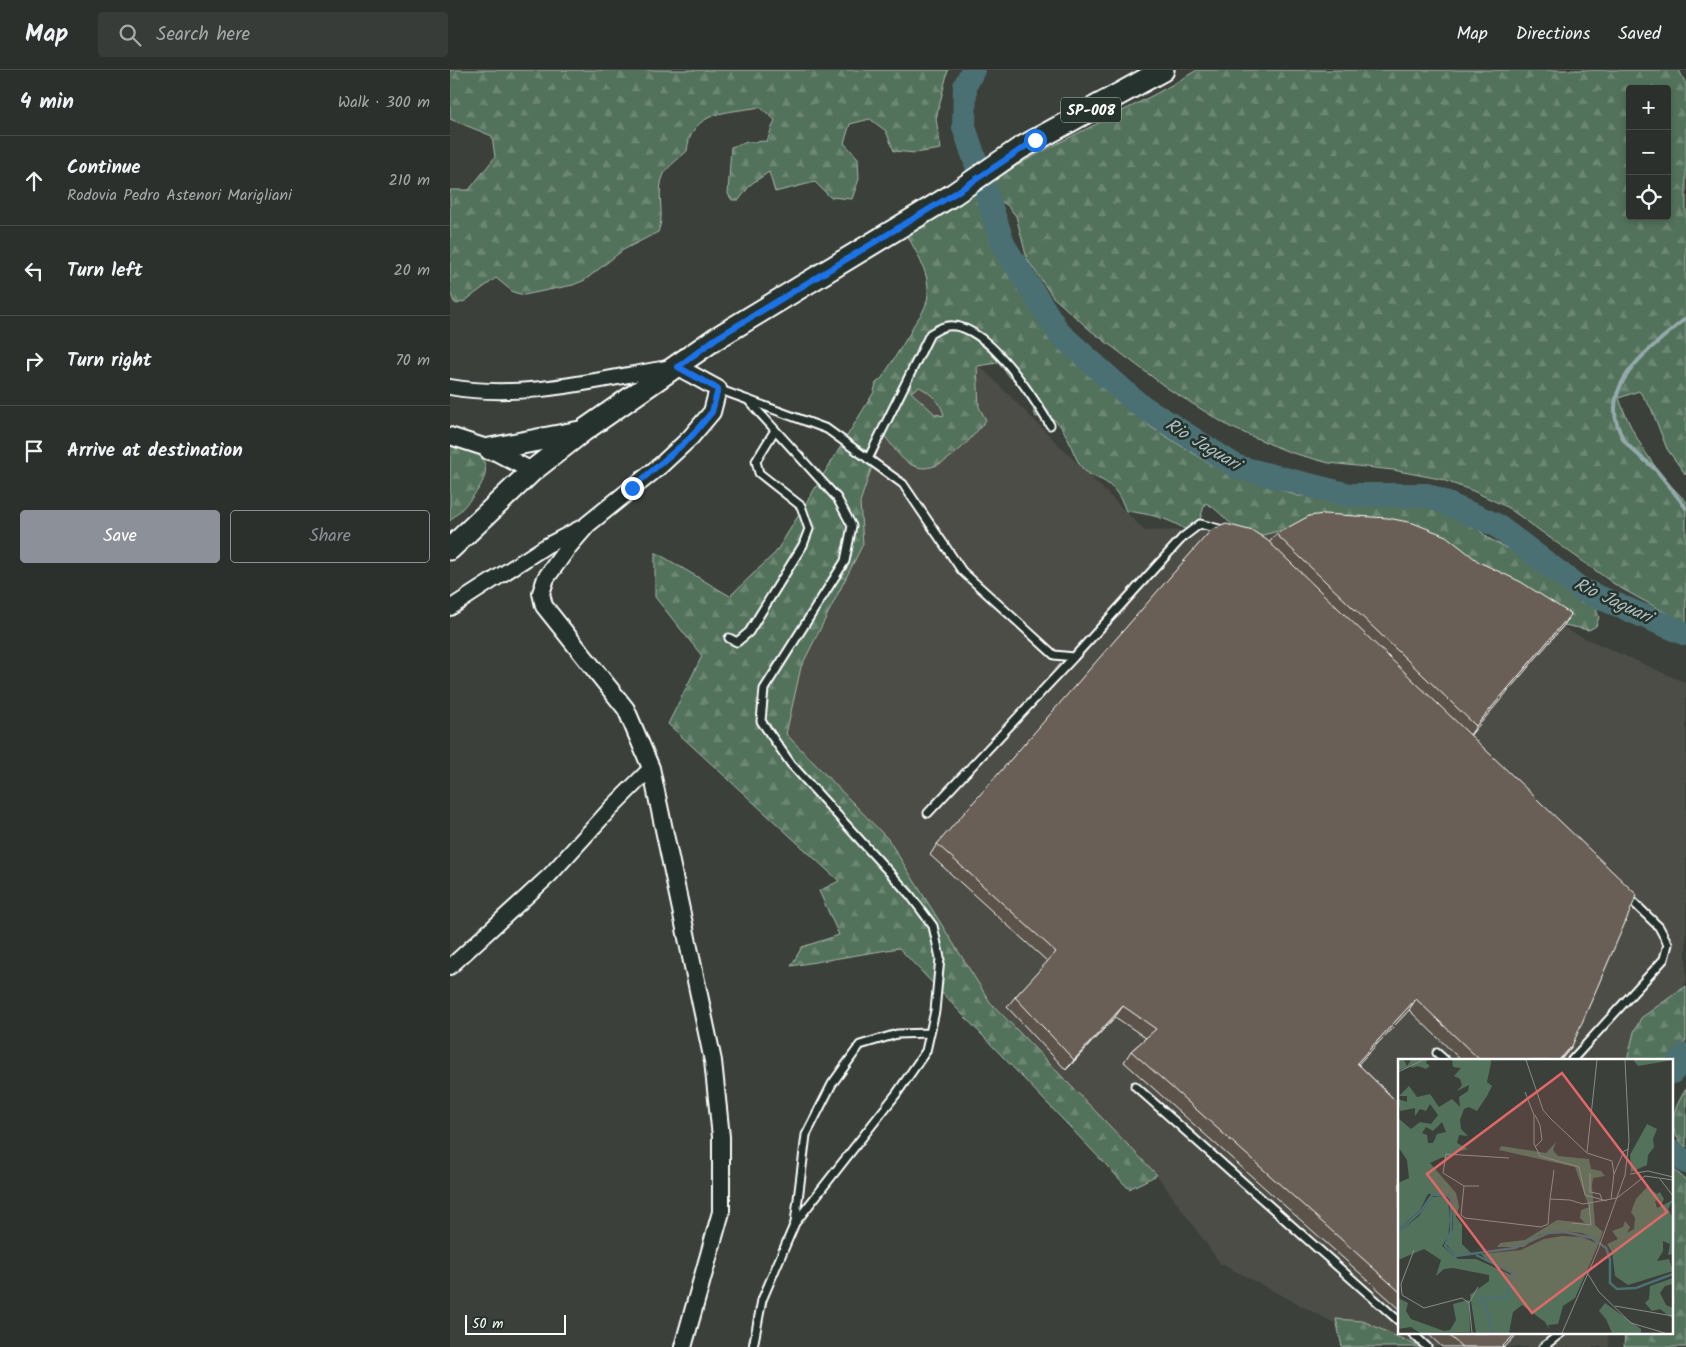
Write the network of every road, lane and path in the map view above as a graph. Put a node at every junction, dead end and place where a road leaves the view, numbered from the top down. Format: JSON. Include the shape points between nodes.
{"nodes":[{"id":1,"x":1130,"y":70,"type":"edge"},
{"id":2,"x":1162,"y":70,"type":"edge"},
{"id":3,"x":1102,"y":104,"type":"junction"},
{"id":4,"x":678,"y":367,"type":"junction"},
{"id":5,"x":450,"y":388,"type":"edge"},
{"id":6,"x":718,"y":389,"type":"junction"},
{"id":7,"x":748,"y":400,"type":"junction"},
{"id":8,"x":1050,"y":425,"type":"dead end"},
{"id":9,"x":775,"y":430,"type":"junction"},
{"id":10,"x":583,"y":431,"type":"junction"},
{"id":11,"x":450,"y":436,"type":"edge"},
{"id":12,"x":490,"y":449,"type":"junction"},
{"id":13,"x":868,"y":459,"type":"junction"},
{"id":14,"x":532,"y":471,"type":"junction"},
{"id":15,"x":588,"y":524,"type":"junction"},
{"id":16,"x":1234,"y":533,"type":"edge"},
{"id":17,"x":450,"y":549,"type":"edge"},
{"id":18,"x":450,"y":608,"type":"edge"},
{"id":19,"x":729,"y":638,"type":"dead end"},
{"id":20,"x":1074,"y":657,"type":"junction"},
{"id":21,"x":651,"y":768,"type":"junction"},
{"id":22,"x":928,"y":813,"type":"dead end"},
{"id":23,"x":1618,"y":887,"type":"edge"},
{"id":24,"x":450,"y":967,"type":"edge"},
{"id":25,"x":930,"y":1033,"type":"junction"},
{"id":26,"x":1436,"y":1053,"type":"dead end"},
{"id":27,"x":1444,"y":1059,"type":"edge"},
{"id":28,"x":1573,"y":1059,"type":"edge"},
{"id":29,"x":1135,"y":1086,"type":"dead end"},
{"id":30,"x":795,"y":1223,"type":"junction"},
{"id":31,"x":1398,"y":1320,"type":"edge"},
{"id":32,"x":1413,"y":1334,"type":"edge"},
{"id":33,"x":1560,"y":1334,"type":"edge"},
{"id":34,"x":683,"y":1347,"type":"edge"},
{"id":35,"x":753,"y":1347,"type":"edge"},
{"id":36,"x":1427,"y":1347,"type":"edge"},
{"id":37,"x":1543,"y":1347,"type":"edge"}],
"edges":[{"from":1,"to":3,"type":"main road"},
{"from":2,"to":3,"type":"main road","number":"SP-008"},
{"from":3,"to":4,"type":"main road","number":"SP-008","via":[[1019,149],[954,194],[715,339]]},
{"from":4,"to":5,"type":"street","via":[[516,391],[475,392]]},
{"from":4,"to":6,"type":"street"},
{"from":4,"to":10,"type":"main road","number":"SP-008"},
{"from":6,"to":7,"type":"lane"},
{"from":6,"to":15,"type":"street","via":[[712,412],[690,438]]},
{"from":7,"to":9,"type":"lane"},
{"from":7,"to":13,"type":"lane","via":[[827,429]]},
{"from":8,"to":13,"type":"lane","via":[[1028,387],[986,341],[968,330],[948,326],[930,334]]},
{"from":9,"to":19,"type":"lane","via":[[756,460],[759,473],[800,506],[809,529],[803,545],[749,632],[737,642]]},
{"from":9,"to":25,"type":"lane","via":[[837,498],[852,526],[845,561],[764,690],[761,721],[792,764],[910,895],[933,926],[940,958]]},
{"from":10,"to":12,"type":"main road"},
{"from":10,"to":14,"type":"main road","number":"SP-008"},
{"from":11,"to":12,"type":"street"},
{"from":12,"to":14,"type":"street"},
{"from":13,"to":20,"type":"lane","via":[[903,484],[962,570],[1054,655]]},
{"from":14,"to":17,"type":"main road","number":"SP-008"},
{"from":15,"to":18,"type":"street","via":[[546,546]]},
{"from":15,"to":21,"type":"street","via":[[546,578],[541,593],[544,606],[626,709]]},
{"from":16,"to":20,"type":"lane","via":[[1200,524],[1183,537]]},
{"from":20,"to":22,"type":"lane"},
{"from":21,"to":24,"type":"street","via":[[550,875]]},
{"from":21,"to":34,"type":"street","via":[[713,1061],[721,1137],[721,1212]]},
{"from":23,"to":28,"type":"lane","via":[[1660,926],[1668,944],[1664,960]]},
{"from":25,"to":30,"type":"lane","via":[[926,1051],[897,1093]]},
{"from":25,"to":30,"type":"lane","via":[[897,1034],[860,1045],[832,1084],[806,1135]]},
{"from":26,"to":27,"type":"lane"},
{"from":29,"to":31,"type":"lane"},
{"from":30,"to":35,"type":"lane","via":[[762,1300]]},
{"from":32,"to":36,"type":"lane"},
{"from":33,"to":37,"type":"lane"}]}
